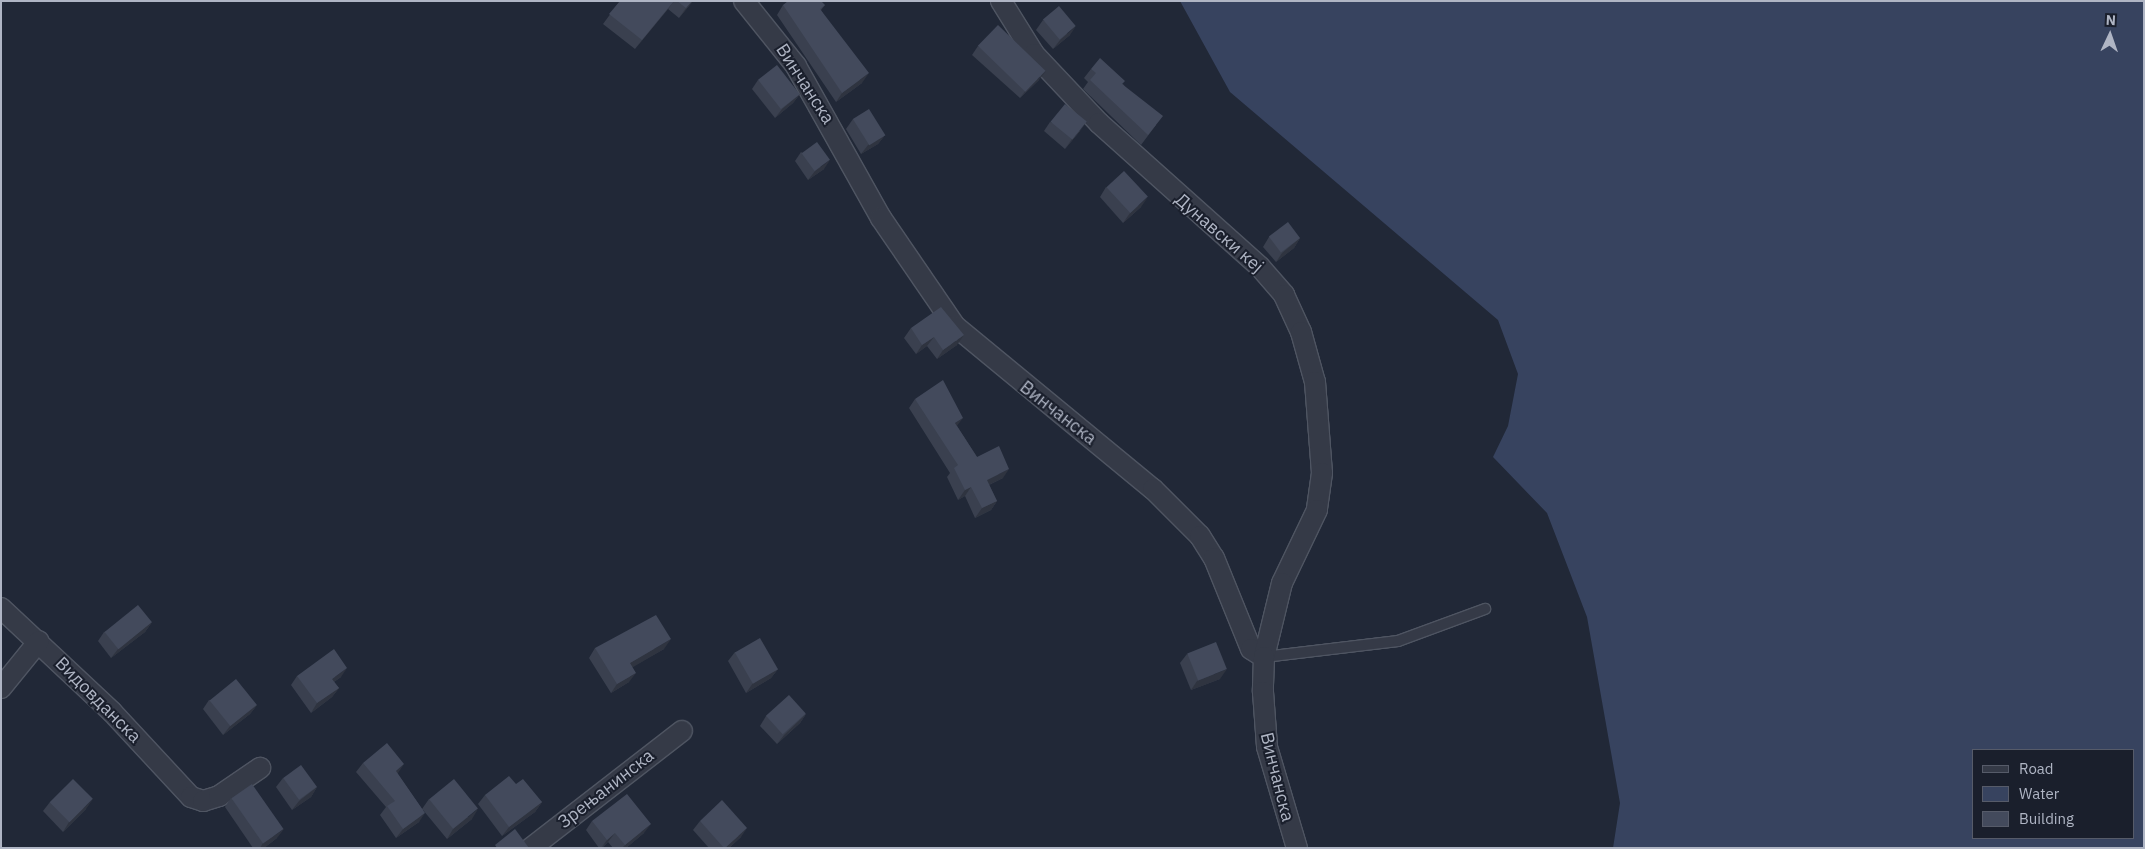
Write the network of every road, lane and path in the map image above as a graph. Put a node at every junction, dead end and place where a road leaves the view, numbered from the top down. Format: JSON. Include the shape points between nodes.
{"nodes":[{"id":1,"x":744,"y":1,"type":"edge"},
{"id":2,"x":1001,"y":1,"type":"edge"},
{"id":3,"x":1,"y":608,"type":"edge"},
{"id":4,"x":1485,"y":609,"type":"dead end"},
{"id":5,"x":39,"y":641,"type":"junction"},
{"id":6,"x":1264,"y":657,"type":"junction"},
{"id":7,"x":1,"y":688,"type":"edge"},
{"id":8,"x":682,"y":731,"type":"dead end"},
{"id":9,"x":260,"y":768,"type":"dead end"},
{"id":10,"x":531,"y":848,"type":"edge"},
{"id":11,"x":1296,"y":848,"type":"edge"}],
"edges":[{"from":1,"to":6,"type":"street","name":"Винчанска","via":[[796,66],[882,218],[955,326],[1153,489],[1200,536],[1214,558],[1251,649]]},
{"from":2,"to":6,"type":"street","name":"Дунавски кеј","via":[[1024,40],[1061,84],[1150,173],[1244,251],[1293,310],[1315,382],[1322,473],[1317,510],[1282,583]]},
{"from":3,"to":5,"type":"street","name":"Видовданска"},
{"from":4,"to":6,"type":"lane","via":[[1398,641]]},
{"from":5,"to":7,"type":"street"},
{"from":5,"to":9,"type":"street","name":"Видовданска","via":[[191,797],[203,802],[219,796]]},
{"from":6,"to":11,"type":"street","name":"Винчанска","via":[[1267,748]]},
{"from":8,"to":10,"type":"street","name":"Зрењанинска"}]}
